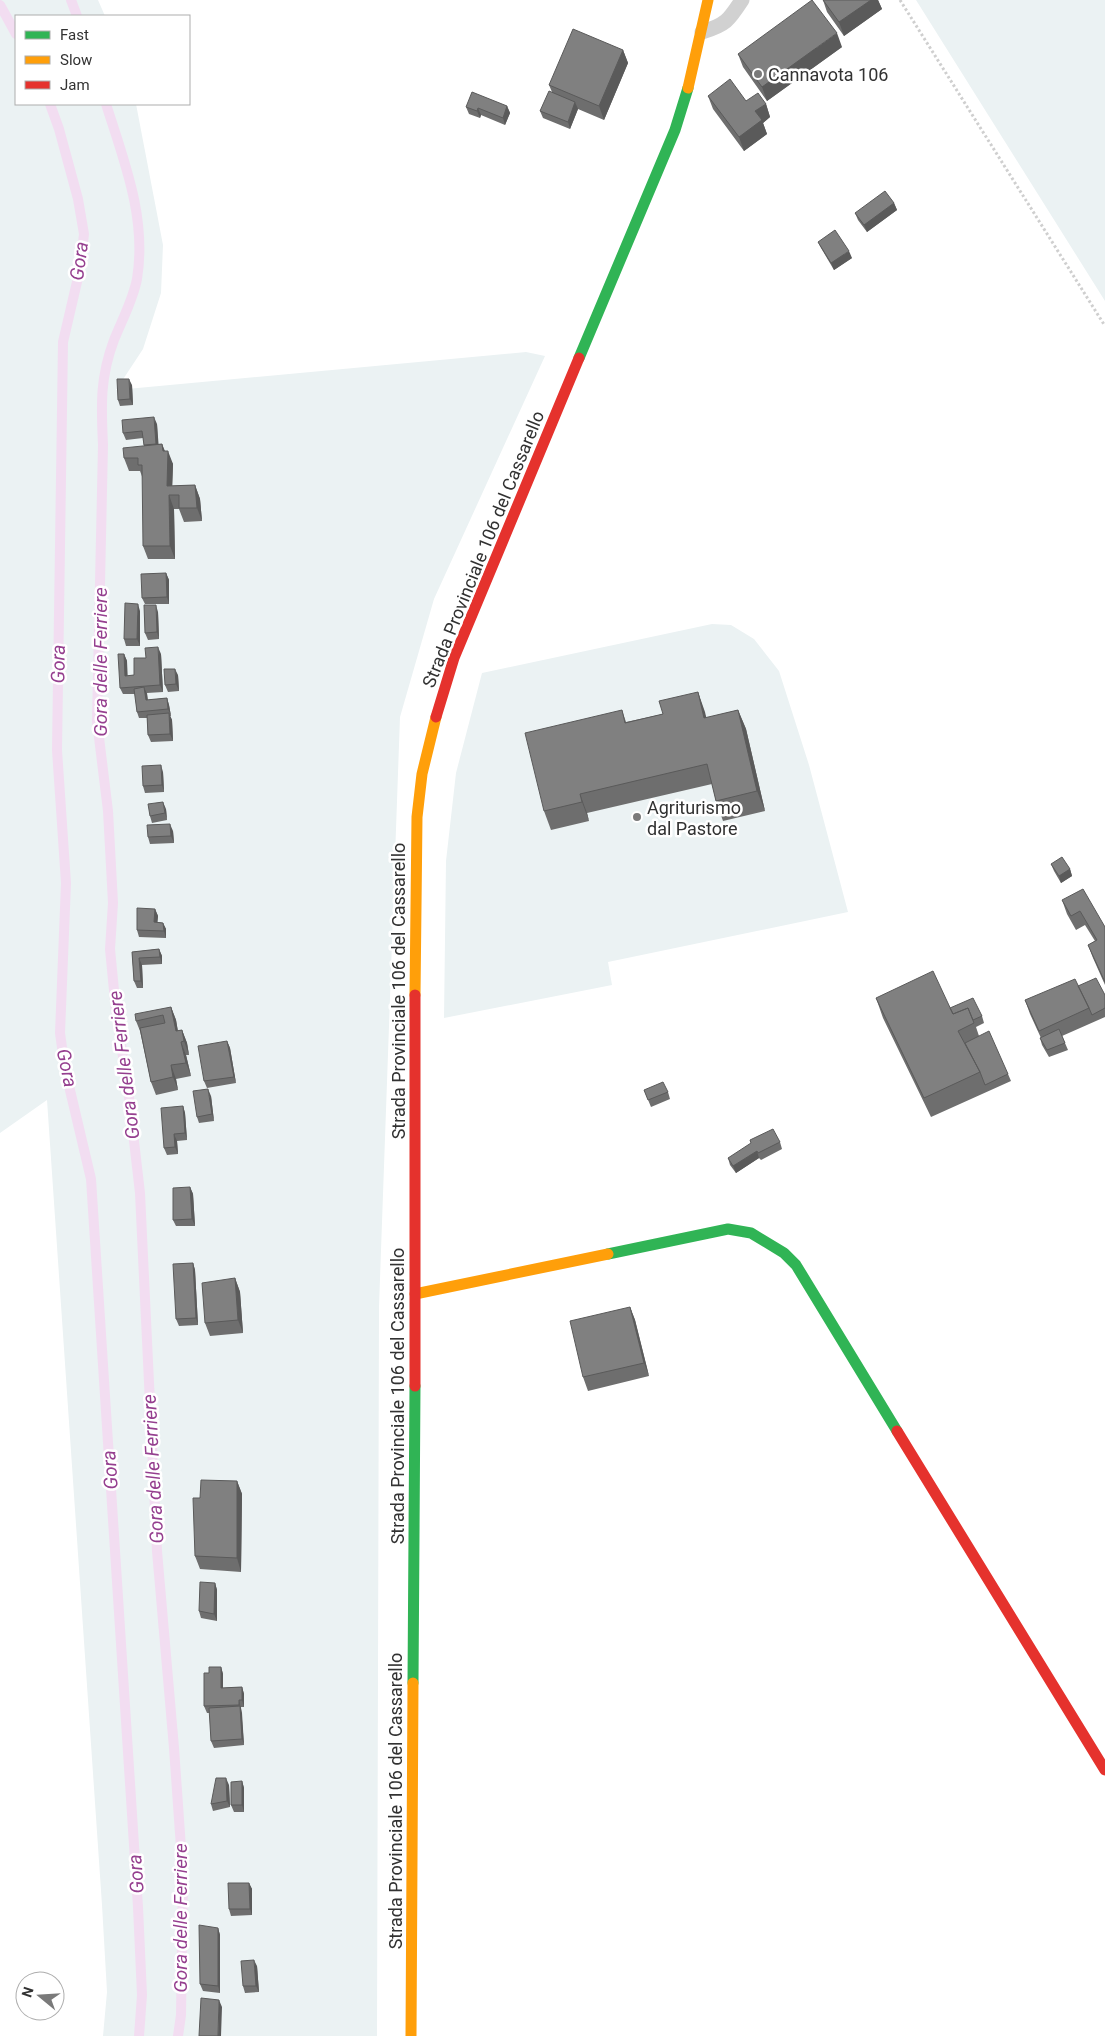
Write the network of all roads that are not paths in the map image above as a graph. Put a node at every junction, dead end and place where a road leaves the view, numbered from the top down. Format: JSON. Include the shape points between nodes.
{"nodes":[{"id":1,"x":708,"y":0,"type":"edge"},
{"id":2,"x":742,"y":0,"type":"edge"},
{"id":3,"x":702,"y":32,"type":"junction"},
{"id":4,"x":415,"y":1294,"type":"junction"},
{"id":5,"x":1105,"y":1770,"type":"edge"},
{"id":6,"x":411,"y":2036,"type":"edge"}],
"edges":[{"from":1,"to":3,"type":"street","name":"Strada Provinciale 106 del Cassarello"},
{"from":2,"to":3,"type":"lane","via":[[721,27]]},
{"from":3,"to":4,"type":"street","name":"Strada Provinciale 106 del Cassarello","via":[[675,130],[454,658],[422,774],[416,831],[415,889]]},
{"from":4,"to":5,"type":"street","via":[[728,1229],[751,1233],[784,1253],[796,1265]]},
{"from":4,"to":6,"type":"street","name":"Strada Provinciale 106 del Cassarello"}]}
